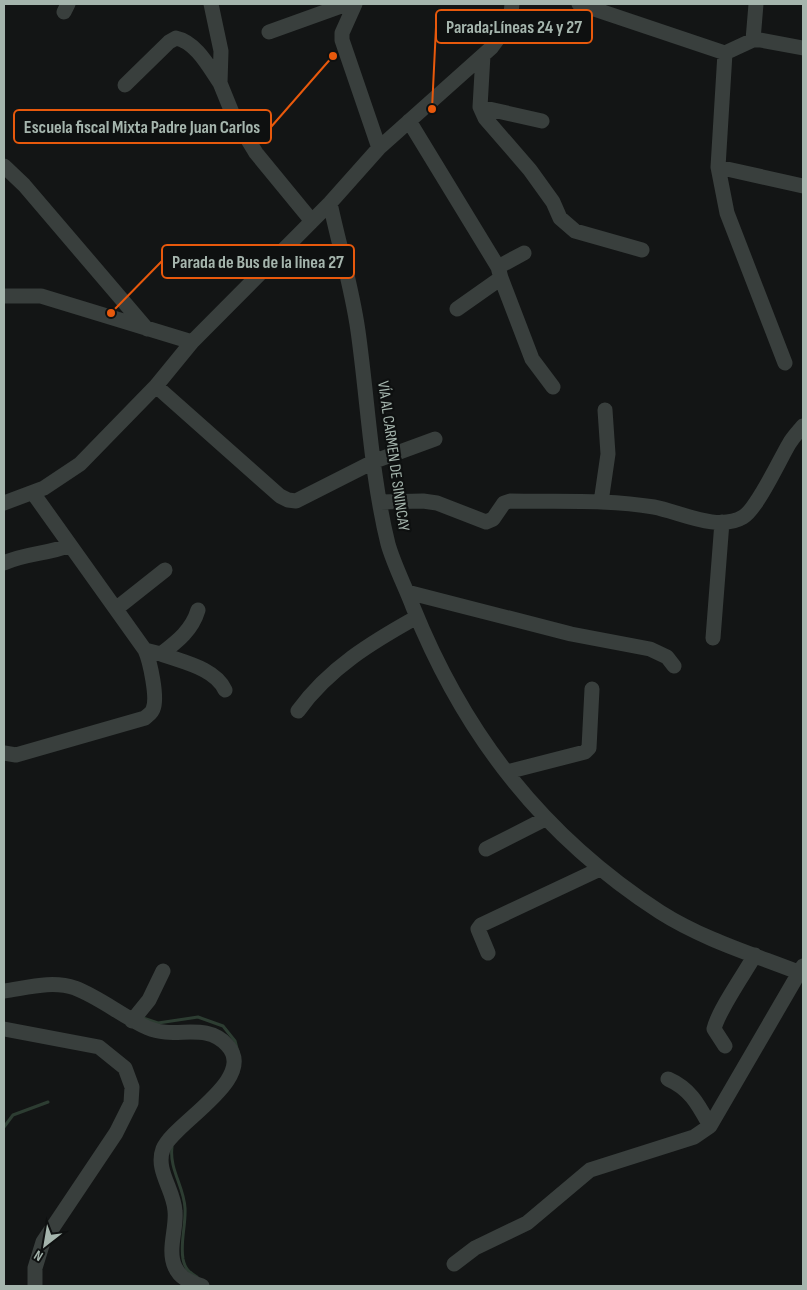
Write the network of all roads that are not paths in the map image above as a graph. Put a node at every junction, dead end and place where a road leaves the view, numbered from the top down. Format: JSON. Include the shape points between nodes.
{"nodes":[{"id":1,"x":211,"y":4,"type":"edge"},
{"id":2,"x":347,"y":4,"type":"edge"},
{"id":3,"x":355,"y":4,"type":"edge"},
{"id":4,"x":512,"y":4,"type":"edge"},
{"id":5,"x":579,"y":4,"type":"edge"},
{"id":6,"x":756,"y":4,"type":"edge"},
{"id":7,"x":321,"y":14,"type":"junction"},
{"id":8,"x":269,"y":32,"type":"dead end"},
{"id":9,"x":342,"y":33,"type":"junction"},
{"id":10,"x":753,"y":40,"type":"junction"},
{"id":11,"x":803,"y":48,"type":"edge"},
{"id":12,"x":725,"y":53,"type":"junction"},
{"id":13,"x":483,"y":55,"type":"junction"},
{"id":14,"x":220,"y":83,"type":"junction"},
{"id":15,"x":125,"y":85,"type":"dead end"},
{"id":16,"x":480,"y":107,"type":"junction"},
{"id":17,"x":408,"y":121,"type":"junction"},
{"id":18,"x":542,"y":121,"type":"dead end"},
{"id":19,"x":380,"y":148,"type":"junction"},
{"id":20,"x":4,"y":166,"type":"edge"},
{"id":21,"x":718,"y":167,"type":"junction"},
{"id":22,"x":803,"y":186,"type":"edge"},
{"id":23,"x":330,"y":203,"type":"junction"},
{"id":24,"x":311,"y":220,"type":"junction"},
{"id":25,"x":642,"y":250,"type":"dead end"},
{"id":26,"x":524,"y":253,"type":"dead end"},
{"id":27,"x":500,"y":272,"type":"junction"},
{"id":28,"x":4,"y":296,"type":"edge"},
{"id":29,"x":457,"y":309,"type":"dead end"},
{"id":30,"x":147,"y":329,"type":"junction"},
{"id":31,"x":192,"y":342,"type":"junction"},
{"id":32,"x":786,"y":363,"type":"dead end"},
{"id":33,"x":156,"y":386,"type":"junction"},
{"id":34,"x":553,"y":387,"type":"dead end"},
{"id":35,"x":605,"y":410,"type":"dead end"},
{"id":36,"x":803,"y":426,"type":"edge"},
{"id":37,"x":435,"y":439,"type":"dead end"},
{"id":38,"x":375,"y":461,"type":"junction"},
{"id":39,"x":33,"y":493,"type":"junction"},
{"id":40,"x":380,"y":502,"type":"junction"},
{"id":41,"x":601,"y":502,"type":"junction"},
{"id":42,"x":4,"y":503,"type":"edge"},
{"id":43,"x":722,"y":522,"type":"junction"},
{"id":44,"x":70,"y":545,"type":"junction"},
{"id":45,"x":4,"y":563,"type":"edge"},
{"id":46,"x":165,"y":570,"type":"dead end"},
{"id":47,"x":407,"y":592,"type":"junction"},
{"id":48,"x":117,"y":608,"type":"junction"},
{"id":49,"x":198,"y":610,"type":"dead end"},
{"id":50,"x":417,"y":617,"type":"junction"},
{"id":51,"x":713,"y":638,"type":"dead end"},
{"id":52,"x":145,"y":650,"type":"junction"},
{"id":53,"x":161,"y":654,"type":"junction"},
{"id":54,"x":674,"y":666,"type":"dead end"},
{"id":55,"x":592,"y":689,"type":"dead end"},
{"id":56,"x":225,"y":690,"type":"dead end"},
{"id":57,"x":298,"y":711,"type":"dead end"},
{"id":58,"x":4,"y":753,"type":"edge"},
{"id":59,"x":507,"y":772,"type":"junction"},
{"id":60,"x":545,"y":819,"type":"junction"},
{"id":61,"x":486,"y":849,"type":"dead end"},
{"id":62,"x":600,"y":869,"type":"junction"},
{"id":63,"x":488,"y":953,"type":"dead end"},
{"id":64,"x":755,"y":955,"type":"junction"},
{"id":65,"x":163,"y":971,"type":"dead end"},
{"id":66,"x":802,"y":971,"type":"edge"},
{"id":67,"x":4,"y":991,"type":"edge"},
{"id":68,"x":132,"y":1021,"type":"junction"},
{"id":69,"x":4,"y":1029,"type":"edge"},
{"id":70,"x":725,"y":1046,"type":"dead end"},
{"id":71,"x":668,"y":1079,"type":"dead end"},
{"id":72,"x":710,"y":1126,"type":"junction"},
{"id":73,"x":454,"y":1264,"type":"dead end"},
{"id":74,"x":35,"y":1286,"type":"edge"},
{"id":75,"x":202,"y":1286,"type":"edge"}],
"edges":[{"from":1,"to":14,"type":"street","via":[[221,51]]},
{"from":2,"to":7,"type":"street"},
{"from":3,"to":9,"type":"street"},
{"from":4,"to":13,"type":"street","via":[[510,22]]},
{"from":5,"to":12,"type":"street"},
{"from":6,"to":10,"type":"street"},
{"from":7,"to":8,"type":"street"},
{"from":7,"to":9,"type":"street"},
{"from":9,"to":19,"type":"street"},
{"from":10,"to":11,"type":"street"},
{"from":10,"to":12,"type":"street"},
{"from":12,"to":21,"type":"street"},
{"from":13,"to":16,"type":"street"},
{"from":13,"to":17,"type":"street"},
{"from":14,"to":15,"type":"street","via":[[194,49],[176,38]]},
{"from":14,"to":24,"type":"street","via":[[233,115],[256,153]]},
{"from":16,"to":18,"type":"street"},
{"from":16,"to":25,"type":"street","via":[[485,118],[536,178],[567,226]]},
{"from":17,"to":19,"type":"street"},
{"from":17,"to":27,"type":"street"},
{"from":19,"to":23,"type":"street"},
{"from":20,"to":30,"type":"street","via":[[24,185]]},
{"from":21,"to":22,"type":"street"},
{"from":21,"to":32,"type":"street","via":[[727,212]]},
{"from":23,"to":24,"type":"street"},
{"from":23,"to":38,"type":"street","name":"VÍA AL CARMEN DE SININCAY","via":[[358,328]]},
{"from":24,"to":31,"type":"street"},
{"from":26,"to":27,"type":"street"},
{"from":27,"to":29,"type":"street"},
{"from":27,"to":34,"type":"street","via":[[532,359]]},
{"from":28,"to":30,"type":"street","via":[[40,296]]},
{"from":30,"to":31,"type":"street"},
{"from":31,"to":33,"type":"street"},
{"from":33,"to":38,"type":"street","via":[[288,500],[296,501]]},
{"from":33,"to":39,"type":"street","via":[[80,464]]},
{"from":35,"to":41,"type":"street","via":[[608,454]]},
{"from":36,"to":43,"type":"street","via":[[790,441],[768,484],[745,516]]},
{"from":37,"to":38,"type":"street"},
{"from":38,"to":40,"type":"street","name":"VÍA AL CARMEN DE SININCAY"},
{"from":39,"to":42,"type":"street"},
{"from":39,"to":44,"type":"street"},
{"from":40,"to":41,"type":"street","via":[[437,503],[486,522],[493,519],[504,503]]},
{"from":40,"to":47,"type":"street","name":"VÍA AL CARMEN DE SININCAY","via":[[389,546]]},
{"from":41,"to":43,"type":"street","via":[[654,507]]},
{"from":43,"to":51,"type":"street"},
{"from":44,"to":45,"type":"street"},
{"from":44,"to":48,"type":"street"},
{"from":46,"to":48,"type":"street"},
{"from":47,"to":50,"type":"street","name":"VÍA AL CARMEN DE SININCAY"},
{"from":47,"to":54,"type":"street","via":[[571,634],[650,649],[667,657]]},
{"from":48,"to":52,"type":"street"},
{"from":49,"to":53,"type":"street","via":[[192,628]]},
{"from":50,"to":57,"type":"street","via":[[355,654],[311,693]]},
{"from":50,"to":59,"type":"street","name":"VÍA AL CARMEN DE SININCAY","via":[[432,653],[464,711]]},
{"from":52,"to":53,"type":"street"},
{"from":52,"to":58,"type":"street","via":[[156,703],[153,712],[145,718],[16,755]]},
{"from":53,"to":56,"type":"street","via":[[213,675]]},
{"from":55,"to":59,"type":"street","via":[[589,748],[585,752]]},
{"from":59,"to":60,"type":"street","name":"VÍA AL CARMEN DE SININCAY"},
{"from":60,"to":61,"type":"street"},
{"from":60,"to":62,"type":"street","name":"VÍA AL CARMEN DE SININCAY"},
{"from":62,"to":63,"type":"street","via":[[481,925],[478,929]]},
{"from":62,"to":64,"type":"street","name":"VÍA AL CARMEN DE SININCAY","via":[[662,913],[702,934]]},
{"from":64,"to":66,"type":"street","name":"VÍA AL CARMEN DE SININCAY"},
{"from":64,"to":70,"type":"street","via":[[717,1018],[714,1029]]},
{"from":65,"to":68,"type":"street","via":[[149,1000]]},
{"from":66,"to":72,"type":"street"},
{"from":67,"to":68,"type":"street","via":[[36,985],[74,988]]},
{"from":68,"to":75,"type":"street","via":[[152,1030],[213,1034],[228,1046],[233,1057],[233,1068],[217,1095],[170,1138],[162,1151],[162,1168],[176,1212],[172,1250],[174,1265],[180,1276]]},
{"from":69,"to":74,"type":"street","via":[[99,1047],[125,1068],[132,1087],[131,1103],[116,1133],[43,1242],[35,1268]]},
{"from":71,"to":72,"type":"street","via":[[681,1085],[698,1102]]},
{"from":72,"to":73,"type":"street","via":[[694,1137],[590,1170],[527,1223],[476,1248]]}]}
